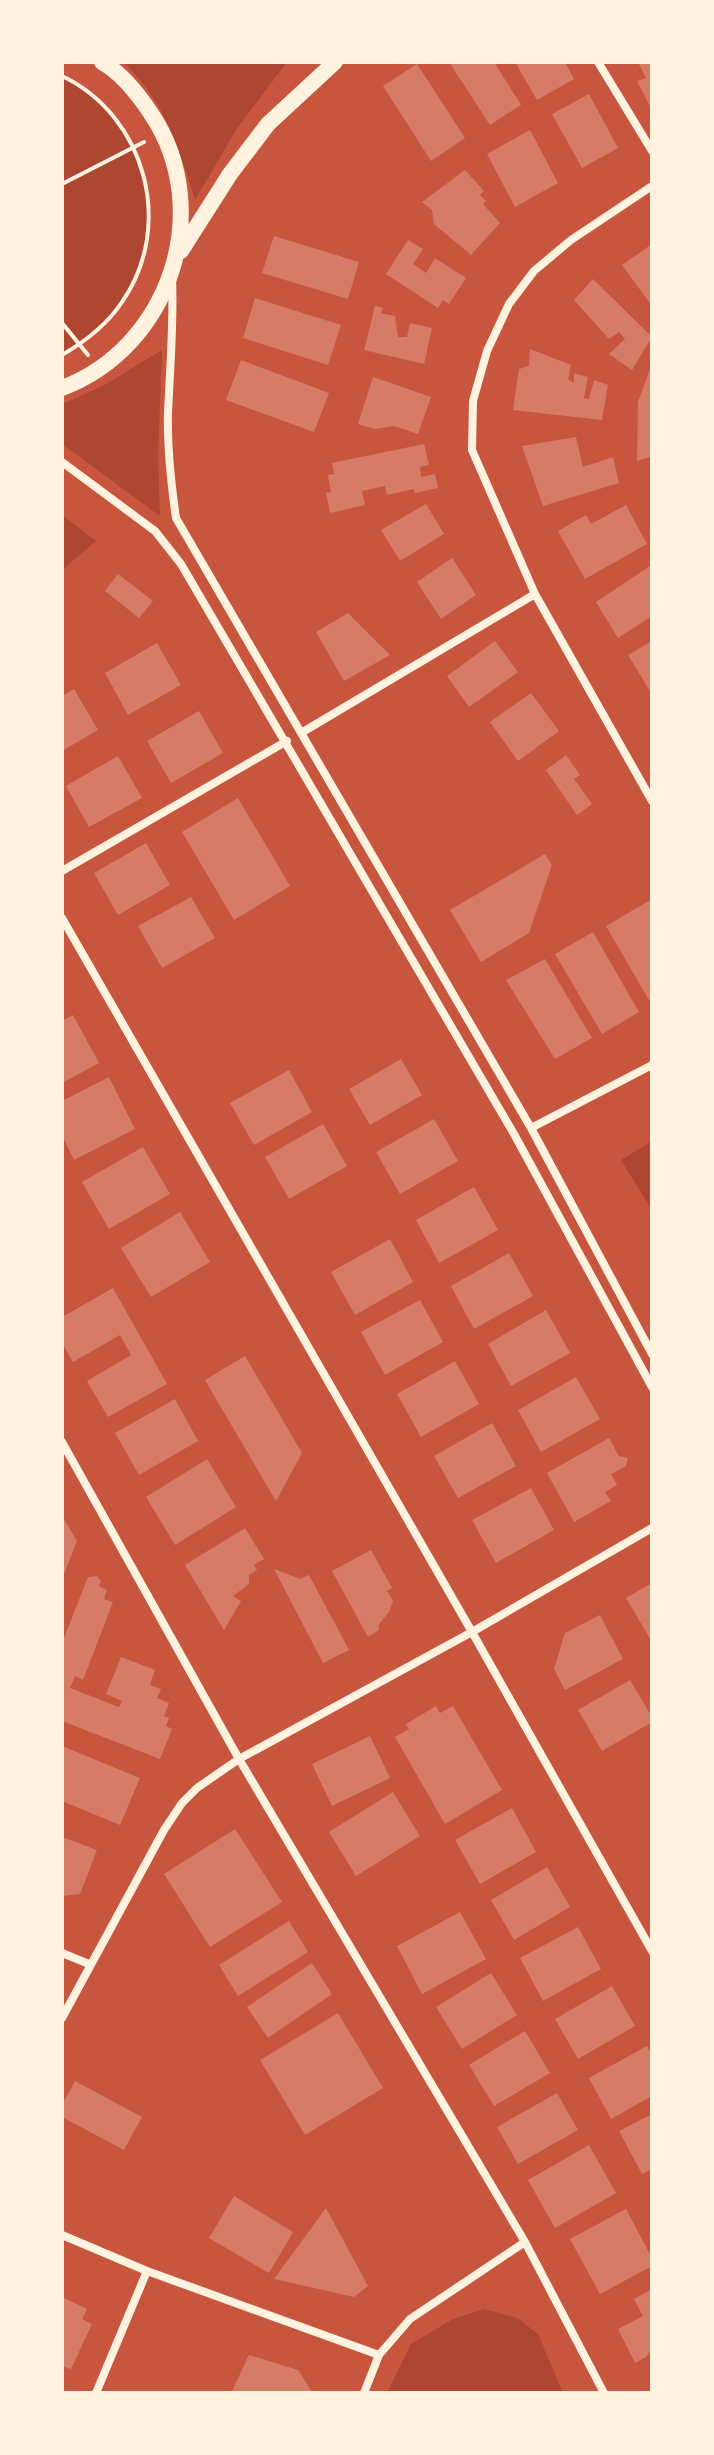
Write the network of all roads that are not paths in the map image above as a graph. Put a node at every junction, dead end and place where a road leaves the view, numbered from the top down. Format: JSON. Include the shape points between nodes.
{"nodes":[{"id":1,"x":102,"y":62,"type":"edge"},
{"id":2,"x":335,"y":62,"type":"edge"},
{"id":3,"x":598,"y":62,"type":"edge"},
{"id":4,"x":652,"y":151,"type":"edge"},
{"id":5,"x":652,"y":186,"type":"edge"},
{"id":6,"x":178,"y":255,"type":"junction"},
{"id":7,"x":172,"y":273,"type":"junction"},
{"id":8,"x":62,"y":388,"type":"edge"},
{"id":9,"x":62,"y":462,"type":"edge"},
{"id":10,"x":535,"y":594,"type":"junction"},
{"id":11,"x":301,"y":733,"type":"junction"},
{"id":12,"x":287,"y":741,"type":"junction"},
{"id":13,"x":652,"y":801,"type":"edge"},
{"id":14,"x":62,"y":871,"type":"edge"},
{"id":15,"x":62,"y":918,"type":"edge"},
{"id":16,"x":652,"y":1065,"type":"edge"},
{"id":17,"x":531,"y":1128,"type":"junction"},
{"id":18,"x":652,"y":1354,"type":"edge"},
{"id":19,"x":652,"y":1387,"type":"edge"},
{"id":20,"x":62,"y":1442,"type":"edge"},
{"id":21,"x":652,"y":1528,"type":"edge"},
{"id":22,"x":472,"y":1632,"type":"junction"},
{"id":23,"x":239,"y":1759,"type":"junction"},
{"id":24,"x":652,"y":1951,"type":"edge"},
{"id":25,"x":62,"y":1953,"type":"edge"},
{"id":26,"x":89,"y":1964,"type":"junction"},
{"id":27,"x":62,"y":2018,"type":"edge"},
{"id":28,"x":62,"y":2235,"type":"edge"},
{"id":29,"x":525,"y":2242,"type":"junction"},
{"id":30,"x":147,"y":2271,"type":"junction"},
{"id":31,"x":379,"y":2355,"type":"junction"},
{"id":32,"x":96,"y":2393,"type":"edge"},
{"id":33,"x":364,"y":2393,"type":"edge"},
{"id":34,"x":604,"y":2393,"type":"edge"}],
"edges":[{"from":1,"to":6,"type":"main road","via":[[140,95],[163,131],[179,185]]},
{"from":2,"to":6,"type":"main road","via":[[268,124]]},
{"from":3,"to":4,"type":"street"},
{"from":5,"to":10,"type":"street","via":[[534,271],[509,304],[487,351],[473,401],[472,450]]},
{"from":6,"to":7,"type":"main road"},
{"from":7,"to":8,"type":"main road","via":[[156,310],[131,342],[101,368]]},
{"from":7,"to":11,"type":"street","via":[[168,414],[176,518]]},
{"from":9,"to":12,"type":"street","via":[[155,531],[181,564]]},
{"from":10,"to":11,"type":"street"},
{"from":10,"to":13,"type":"street"},
{"from":11,"to":17,"type":"street"},
{"from":12,"to":14,"type":"street"},
{"from":12,"to":19,"type":"street","via":[[514,1134]]},
{"from":15,"to":22,"type":"street"},
{"from":16,"to":17,"type":"street"},
{"from":17,"to":18,"type":"street"},
{"from":20,"to":23,"type":"street"},
{"from":21,"to":22,"type":"street"},
{"from":22,"to":23,"type":"street"},
{"from":22,"to":24,"type":"street"},
{"from":23,"to":26,"type":"street","via":[[182,1803]]},
{"from":23,"to":29,"type":"street"},
{"from":25,"to":26,"type":"street"},
{"from":26,"to":27,"type":"street"},
{"from":28,"to":30,"type":"street"},
{"from":29,"to":31,"type":"street","via":[[410,2319]]},
{"from":29,"to":34,"type":"street"},
{"from":30,"to":31,"type":"street"},
{"from":30,"to":32,"type":"street"},
{"from":31,"to":33,"type":"street"}]}
